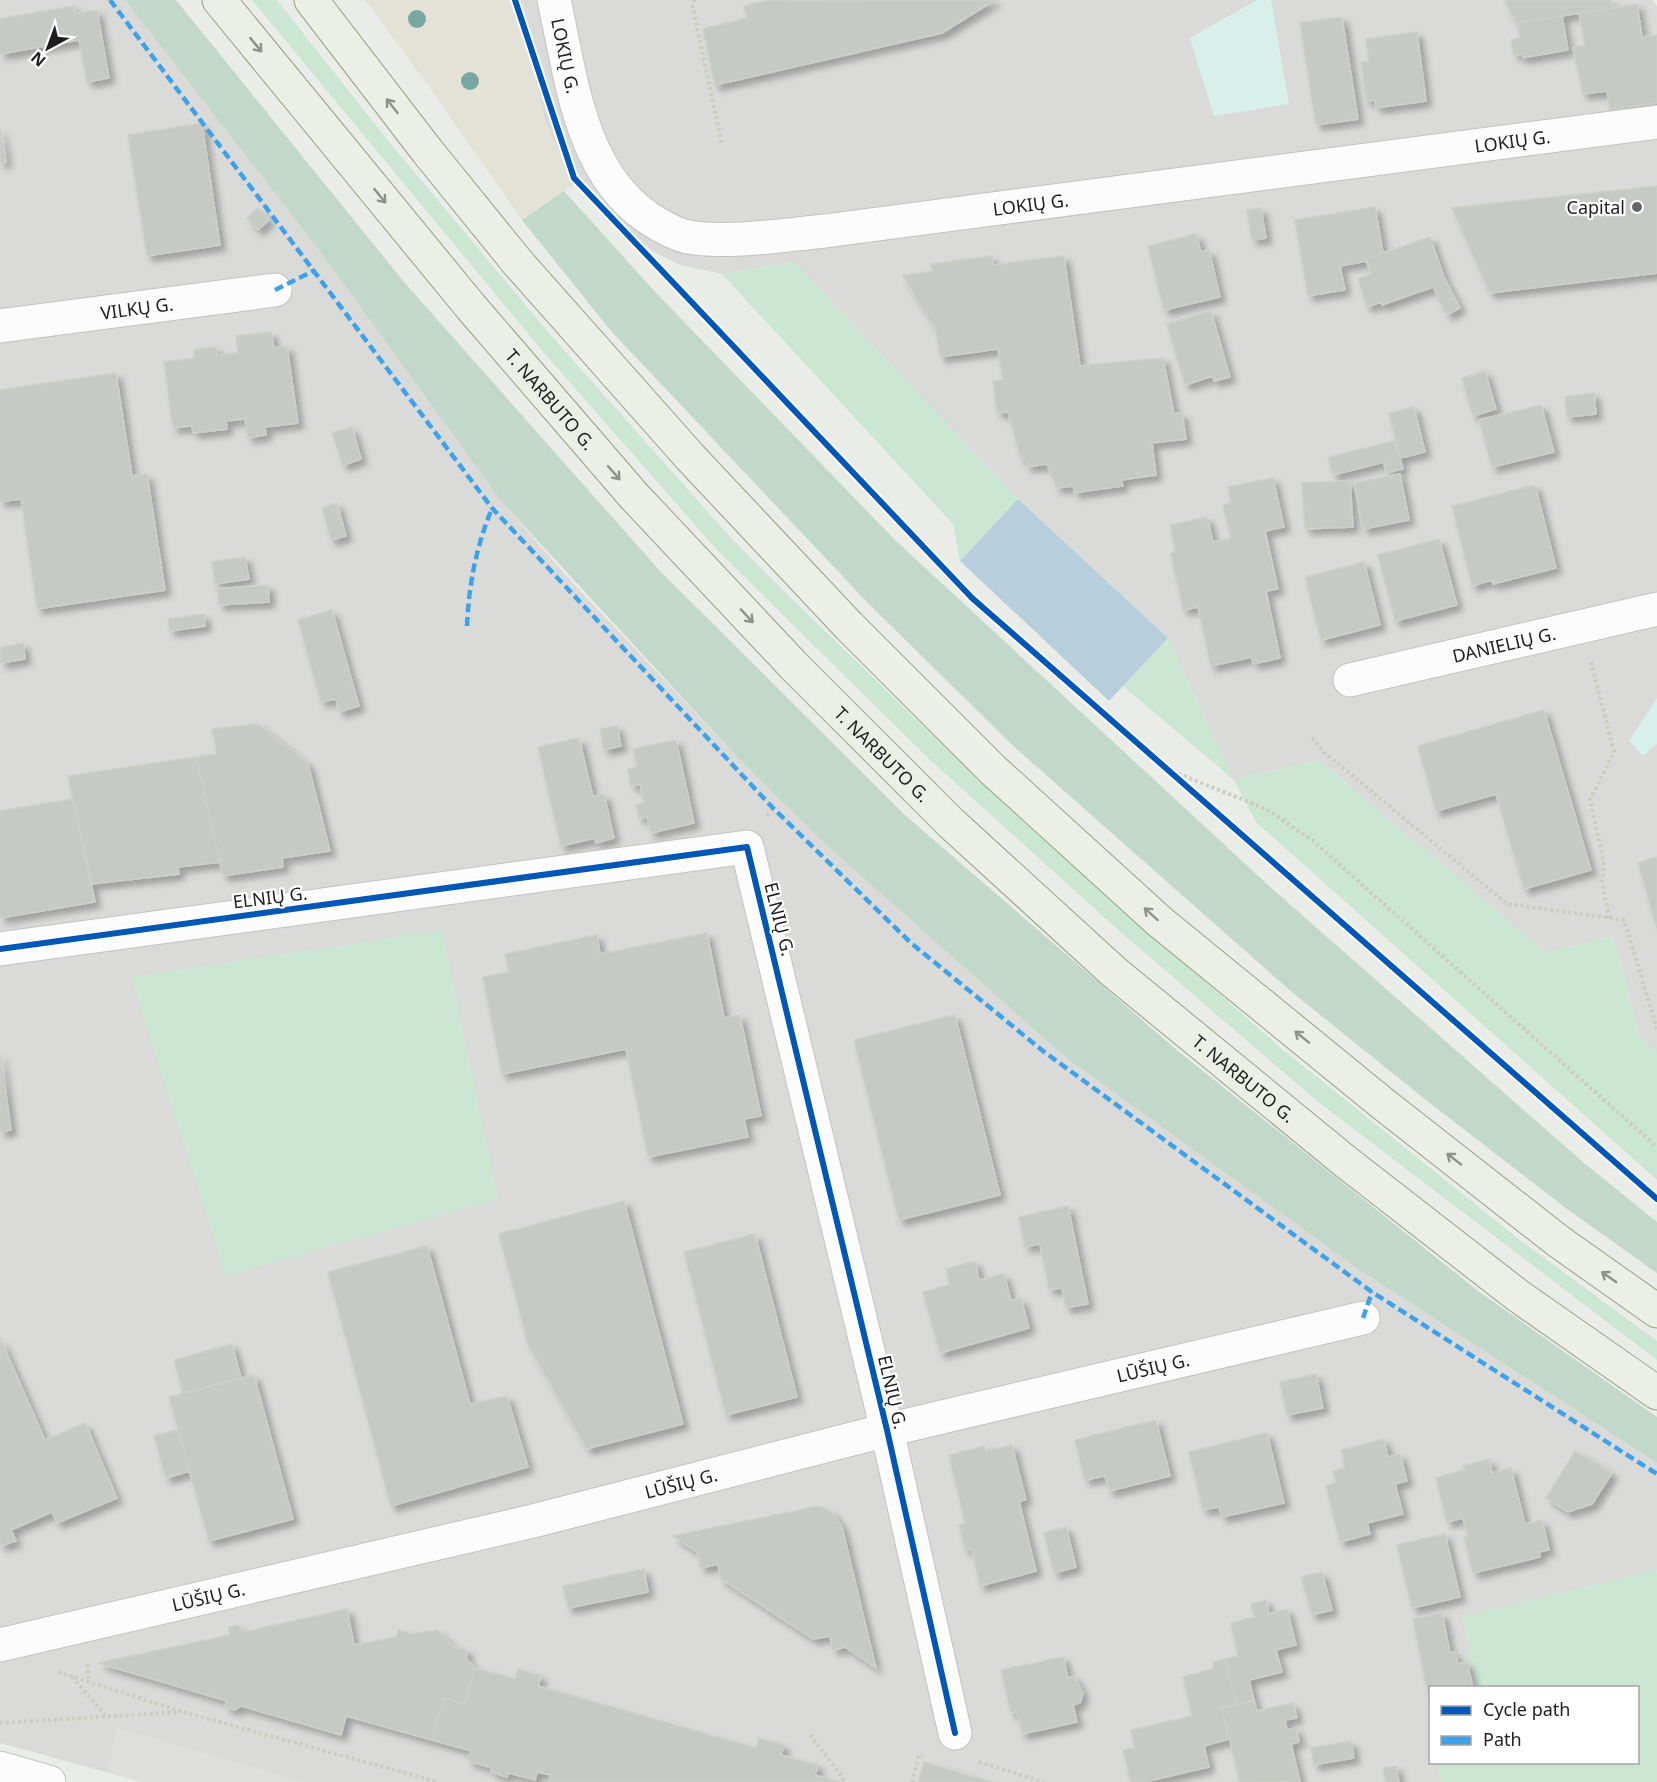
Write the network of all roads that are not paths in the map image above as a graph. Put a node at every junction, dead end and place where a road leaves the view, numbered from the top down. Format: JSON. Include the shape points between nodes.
{"nodes":[{"id":1,"x":219,"y":0,"type":"edge"},
{"id":2,"x":311,"y":0,"type":"edge"},
{"id":3,"x":554,"y":0,"type":"edge"},
{"id":4,"x":1657,"y":122,"type":"edge"},
{"id":5,"x":275,"y":290,"type":"dead end"},
{"id":6,"x":0,"y":326,"type":"edge"},
{"id":7,"x":1657,"y":609,"type":"edge"},
{"id":8,"x":1350,"y":680,"type":"dead end"},
{"id":9,"x":0,"y":949,"type":"edge"},
{"id":10,"x":1657,"y":1311,"type":"edge"},
{"id":11,"x":1363,"y":1318,"type":"dead end"},
{"id":12,"x":1657,"y":1393,"type":"edge"},
{"id":13,"x":887,"y":1430,"type":"junction"},
{"id":14,"x":0,"y":1645,"type":"edge"},
{"id":15,"x":955,"y":1733,"type":"road end"},
{"id":16,"x":0,"y":1768,"type":"edge"},
{"id":17,"x":49,"y":1782,"type":"edge"}],
"edges":[{"from":1,"to":12,"type":"main road","name":"T. NARBUTO G.","one_way":true,"via":[[471,307],[634,496],[794,666],[951,823],[1114,972],[1337,1154],[1517,1295]]},
{"from":10,"to":2,"type":"main road","one_way":true,"via":[[1558,1241],[1382,1103],[1159,921],[993,770],[849,626],[691,458],[518,263]]},
{"from":3,"to":4,"type":"street","name":"LOKIŲ G.","via":[[579,109],[598,162],[634,208],[660,226],[687,237],[742,238],[825,231]]},
{"from":5,"to":6,"type":"street","name":"VILKŲ G."},
{"from":7,"to":8,"type":"street","name":"DANIELIŲ G."},
{"from":9,"to":13,"type":"street","name":"ELNIŲ G.","via":[[747,847]]},
{"from":11,"to":13,"type":"street","name":"LŪŠIŲ G."},
{"from":13,"to":14,"type":"street","name":"LŪŠIŲ G.","via":[[533,1521]]},
{"from":13,"to":15,"type":"street","name":"ELNIŲ G."},
{"from":16,"to":17,"type":"street"}]}
